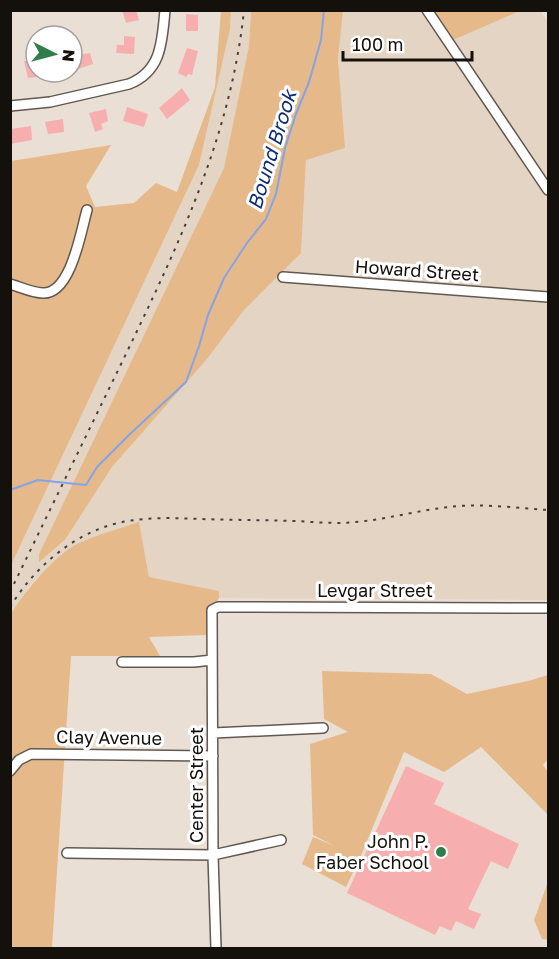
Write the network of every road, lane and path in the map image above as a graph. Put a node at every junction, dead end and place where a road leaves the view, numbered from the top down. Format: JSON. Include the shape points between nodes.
{"nodes":[{"id":1,"x":165,"y":10,"type":"edge"},
{"id":2,"x":427,"y":10,"type":"edge"},
{"id":3,"x":10,"y":106,"type":"edge"},
{"id":4,"x":549,"y":190,"type":"edge"},
{"id":5,"x":87,"y":210,"type":"dead end"},
{"id":6,"x":283,"y":277,"type":"dead end"},
{"id":7,"x":10,"y":285,"type":"edge"},
{"id":8,"x":549,"y":297,"type":"edge"},
{"id":9,"x":549,"y":608,"type":"edge"},
{"id":10,"x":212,"y":621,"type":"joint"},
{"id":11,"x":212,"y":660,"type":"junction"},
{"id":12,"x":122,"y":662,"type":"dead end"},
{"id":13,"x":323,"y":728,"type":"dead end"},
{"id":14,"x":213,"y":733,"type":"junction"},
{"id":15,"x":213,"y":756,"type":"junction"},
{"id":16,"x":10,"y":771,"type":"edge"},
{"id":17,"x":281,"y":840,"type":"dead end"},
{"id":18,"x":68,"y":853,"type":"dead end"},
{"id":19,"x":213,"y":855,"type":"junction"},
{"id":20,"x":216,"y":948,"type":"edge"}],
"edges":[{"from":1,"to":3,"type":"street","via":[[156,61],[139,80],[50,102]]},
{"from":2,"to":4,"type":"street"},
{"from":5,"to":7,"type":"street","via":[[72,266],[58,288],[44,293]]},
{"from":6,"to":8,"type":"street","name":"Howard Street"},
{"from":9,"to":10,"type":"street","name":"Levgar Street","via":[[218,607],[212,610]]},
{"from":10,"to":11,"type":"street","name":"Center Street"},
{"from":11,"to":12,"type":"street"},
{"from":11,"to":14,"type":"street","name":"Center Street"},
{"from":13,"to":14,"type":"street"},
{"from":14,"to":15,"type":"street","name":"Center Street"},
{"from":15,"to":16,"type":"street","name":"Clay Avenue","via":[[31,754]]},
{"from":15,"to":19,"type":"street","name":"Center Street"},
{"from":17,"to":19,"type":"street"},
{"from":18,"to":19,"type":"street"},
{"from":19,"to":20,"type":"street","name":"Center Street"}]}
